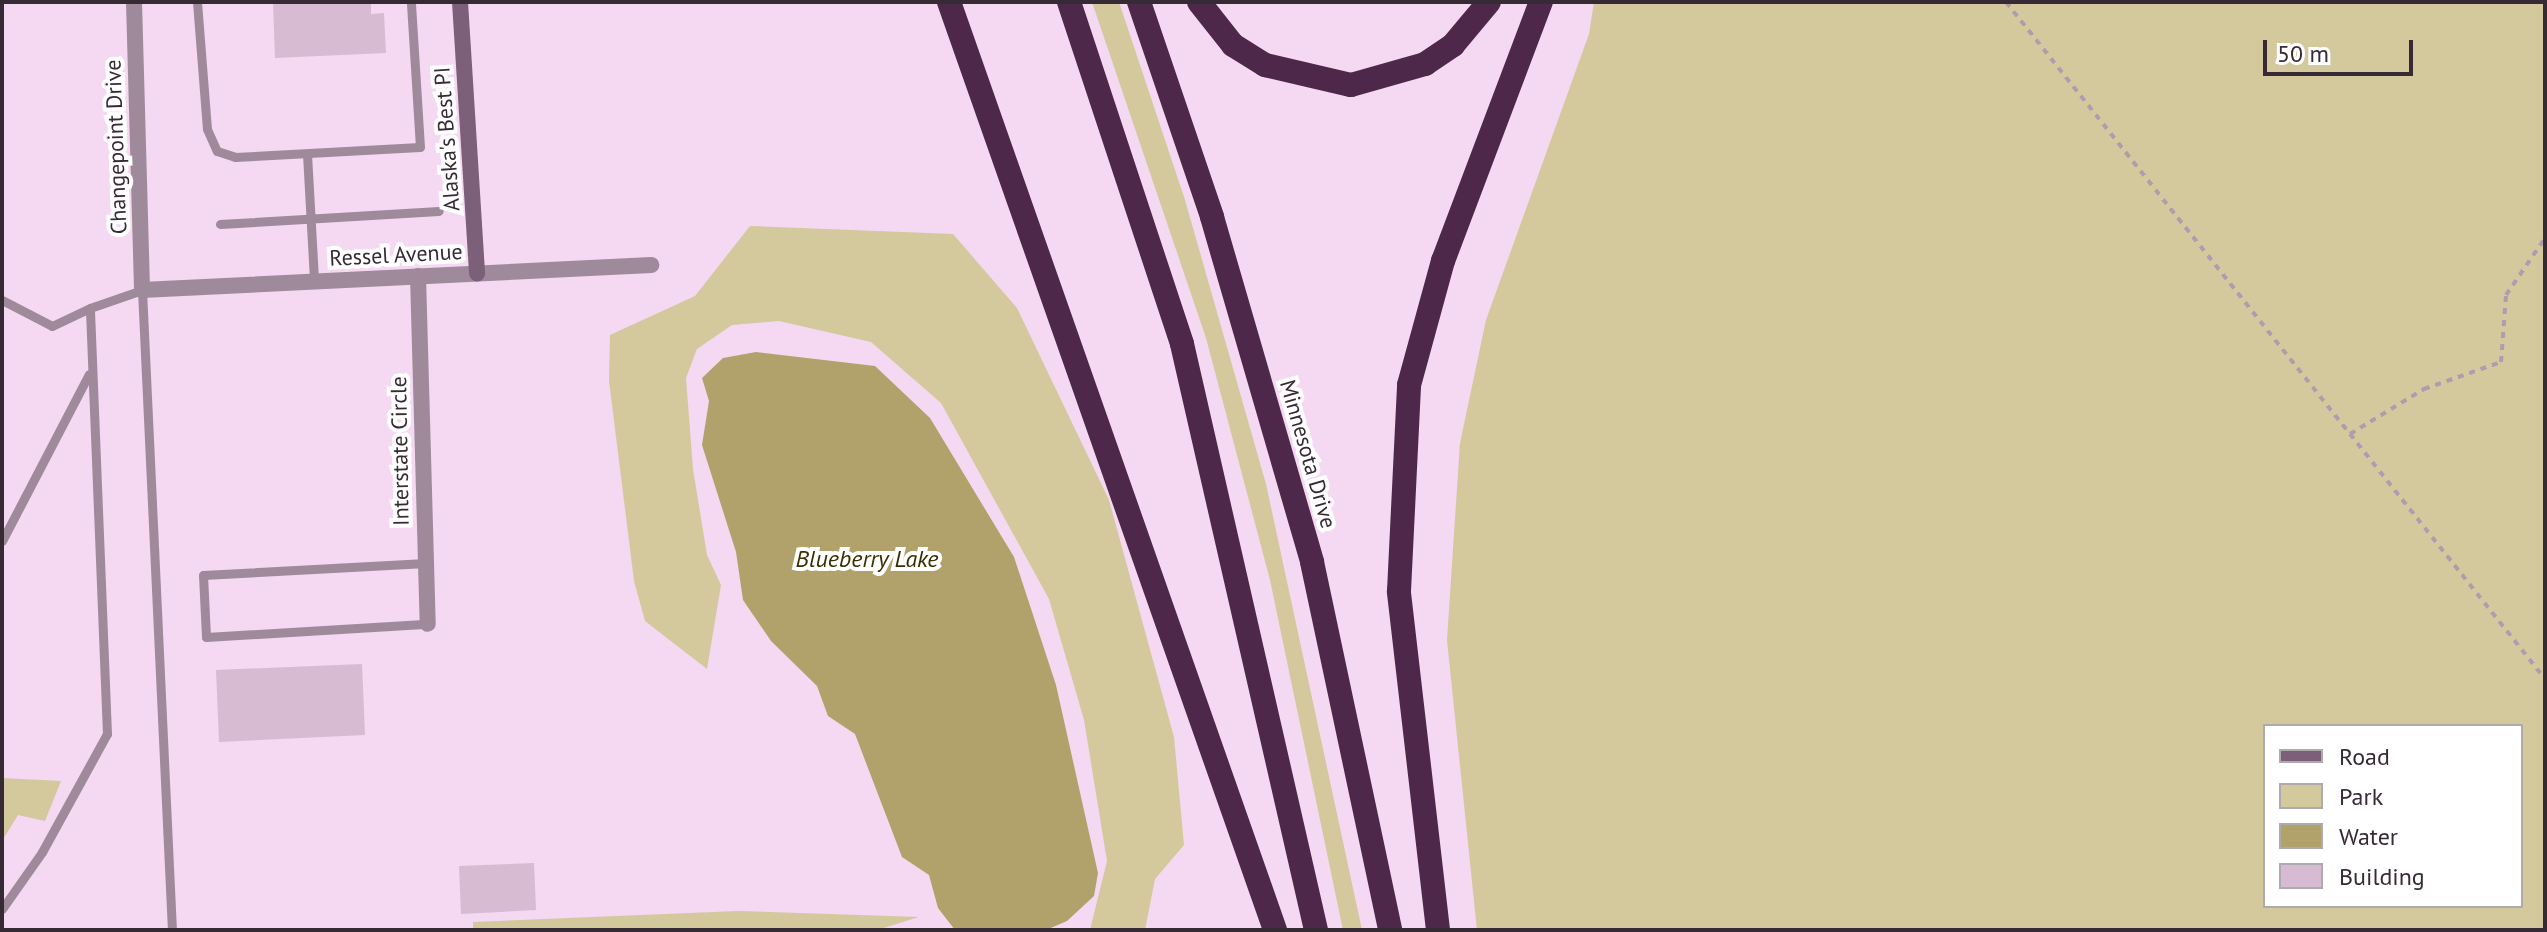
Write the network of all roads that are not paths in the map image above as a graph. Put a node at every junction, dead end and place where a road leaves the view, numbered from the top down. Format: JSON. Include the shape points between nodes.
{"nodes":[{"id":1,"x":134,"y":2,"type":"edge"},
{"id":2,"x":197,"y":2,"type":"edge"},
{"id":3,"x":411,"y":2,"type":"edge"},
{"id":4,"x":460,"y":2,"type":"edge"},
{"id":5,"x":949,"y":2,"type":"edge"},
{"id":6,"x":1069,"y":2,"type":"edge"},
{"id":7,"x":1139,"y":2,"type":"edge"},
{"id":8,"x":1199,"y":2,"type":"edge"},
{"id":9,"x":1489,"y":2,"type":"edge"},
{"id":10,"x":1541,"y":2,"type":"edge"},
{"id":11,"x":307,"y":154,"type":"junction"},
{"id":12,"x":439,"y":211,"type":"dead end"},
{"id":13,"x":309,"y":219,"type":"junction"},
{"id":14,"x":220,"y":224,"type":"dead end"},
{"id":15,"x":651,"y":265,"type":"dead end"},
{"id":16,"x":477,"y":273,"type":"junction"},
{"id":17,"x":418,"y":276,"type":"junction"},
{"id":18,"x":314,"y":281,"type":"junction"},
{"id":19,"x":142,"y":290,"type":"junction"},
{"id":20,"x":2,"y":300,"type":"edge"},
{"id":21,"x":90,"y":308,"type":"junction"},
{"id":22,"x":90,"y":371,"type":"junction"},
{"id":23,"x":2,"y":541,"type":"edge"},
{"id":24,"x":426,"y":563,"type":"junction"},
{"id":25,"x":428,"y":624,"type":"joint"},
{"id":26,"x":2,"y":909,"type":"edge"},
{"id":27,"x":172,"y":930,"type":"edge"},
{"id":28,"x":1275,"y":930,"type":"edge"},
{"id":29,"x":1316,"y":930,"type":"edge"},
{"id":30,"x":1390,"y":930,"type":"edge"},
{"id":31,"x":1438,"y":930,"type":"edge"}],
"edges":[{"from":1,"to":19,"type":"street","name":"Changepoint Drive"},
{"from":2,"to":11,"type":"lane","via":[[207,129],[217,151],[235,157]]},
{"from":3,"to":11,"type":"lane","via":[[420,147]]},
{"from":4,"to":16,"type":"street","name":"Alaska's Best PI"},
{"from":5,"to":28,"type":"highway"},
{"from":6,"to":29,"type":"highway","via":[[1182,344]]},
{"from":7,"to":30,"type":"highway","name":"Minnesota Drive","via":[[1212,217],[1312,562]]},
{"from":8,"to":9,"type":"highway","via":[[1233,45],[1265,65],[1351,85],[1425,64],[1453,45]]},
{"from":10,"to":31,"type":"highway","via":[[1443,261],[1407,399],[1399,591]]},
{"from":11,"to":13,"type":"lane"},
{"from":12,"to":13,"type":"lane"},
{"from":13,"to":14,"type":"lane"},
{"from":13,"to":18,"type":"lane"},
{"from":15,"to":16,"type":"street","name":"Ressel Avenue"},
{"from":16,"to":17,"type":"street","name":"Ressel Avenue"},
{"from":17,"to":18,"type":"street","name":"Ressel Avenue"},
{"from":17,"to":24,"type":"street","name":"Interstate Circle"},
{"from":18,"to":19,"type":"street","name":"Ressel Avenue"},
{"from":19,"to":21,"type":"lane"},
{"from":19,"to":27,"type":"lane"},
{"from":20,"to":21,"type":"lane","via":[[52,326]]},
{"from":21,"to":22,"type":"lane"},
{"from":22,"to":23,"type":"lane"},
{"from":22,"to":26,"type":"lane","via":[[107,734],[42,852]]},
{"from":24,"to":25,"type":"street","name":"Interstate Circle"},
{"from":24,"to":25,"type":"lane","via":[[203,575],[206,637]]}]}
